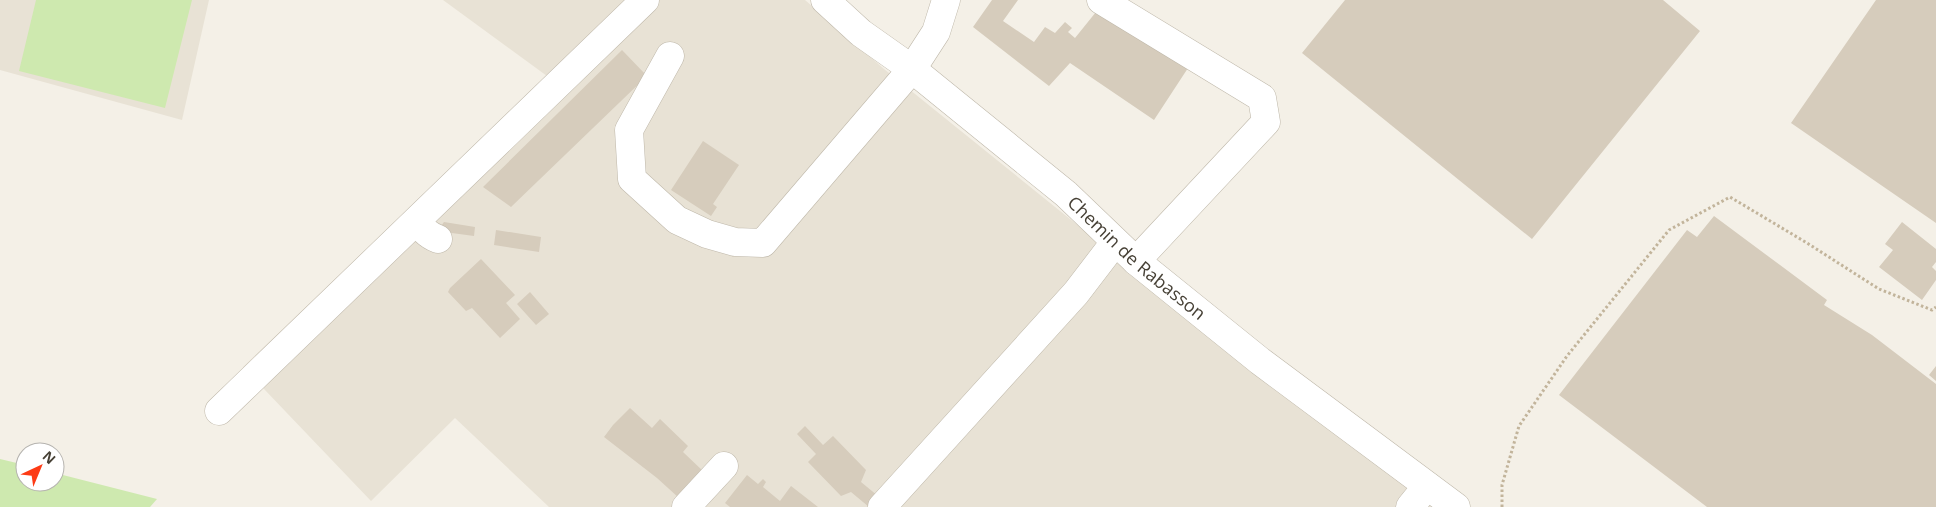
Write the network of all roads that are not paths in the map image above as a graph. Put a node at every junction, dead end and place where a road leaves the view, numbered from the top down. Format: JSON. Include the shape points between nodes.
{"nodes":[{"id":1,"x":614,"y":0,"type":"edge"},
{"id":2,"x":638,"y":0,"type":"edge"},
{"id":3,"x":645,"y":0,"type":"edge"},
{"id":4,"x":825,"y":0,"type":"edge"},
{"id":5,"x":946,"y":0,"type":"edge"},
{"id":6,"x":1101,"y":0,"type":"edge"},
{"id":7,"x":670,"y":56,"type":"dead end"},
{"id":8,"x":912,"y":69,"type":"junction"},
{"id":9,"x":418,"y":220,"type":"junction"},
{"id":10,"x":438,"y":239,"type":"dead end"},
{"id":11,"x":1115,"y":242,"type":"junction"},
{"id":12,"x":1136,"y":261,"type":"junction"},
{"id":13,"x":219,"y":411,"type":"dead end"},
{"id":14,"x":724,"y":466,"type":"dead end"},
{"id":15,"x":1427,"y":486,"type":"junction"},
{"id":16,"x":686,"y":507,"type":"edge"},
{"id":17,"x":882,"y":507,"type":"edge"},
{"id":18,"x":1410,"y":507,"type":"edge"},
{"id":19,"x":1456,"y":507,"type":"edge"}],
"edges":[{"from":1,"to":2,"type":"street","via":[[626,3]]},
{"from":3,"to":9,"type":"street"},
{"from":4,"to":8,"type":"street","name":"Chemin de Rabasson","via":[[861,33]]},
{"from":5,"to":8,"type":"street","via":[[936,32]]},
{"from":6,"to":12,"type":"street","via":[[1262,98],[1266,122]]},
{"from":7,"to":8,"type":"street","via":[[629,130],[632,179],[677,220],[735,242],[763,242]]},
{"from":8,"to":11,"type":"street","name":"Chemin de Rabasson","via":[[1066,194]]},
{"from":9,"to":10,"type":"street","via":[[429,236]]},
{"from":9,"to":13,"type":"street"},
{"from":11,"to":12,"type":"street","name":"Chemin de Rabasson"},
{"from":11,"to":17,"type":"street","via":[[1076,293]]},
{"from":12,"to":15,"type":"street","name":"Chemin de Rabasson","via":[[1260,361]]},
{"from":14,"to":16,"type":"street"},
{"from":15,"to":18,"type":"street"},
{"from":15,"to":19,"type":"street","name":"Chemin de Rabasson"}]}
